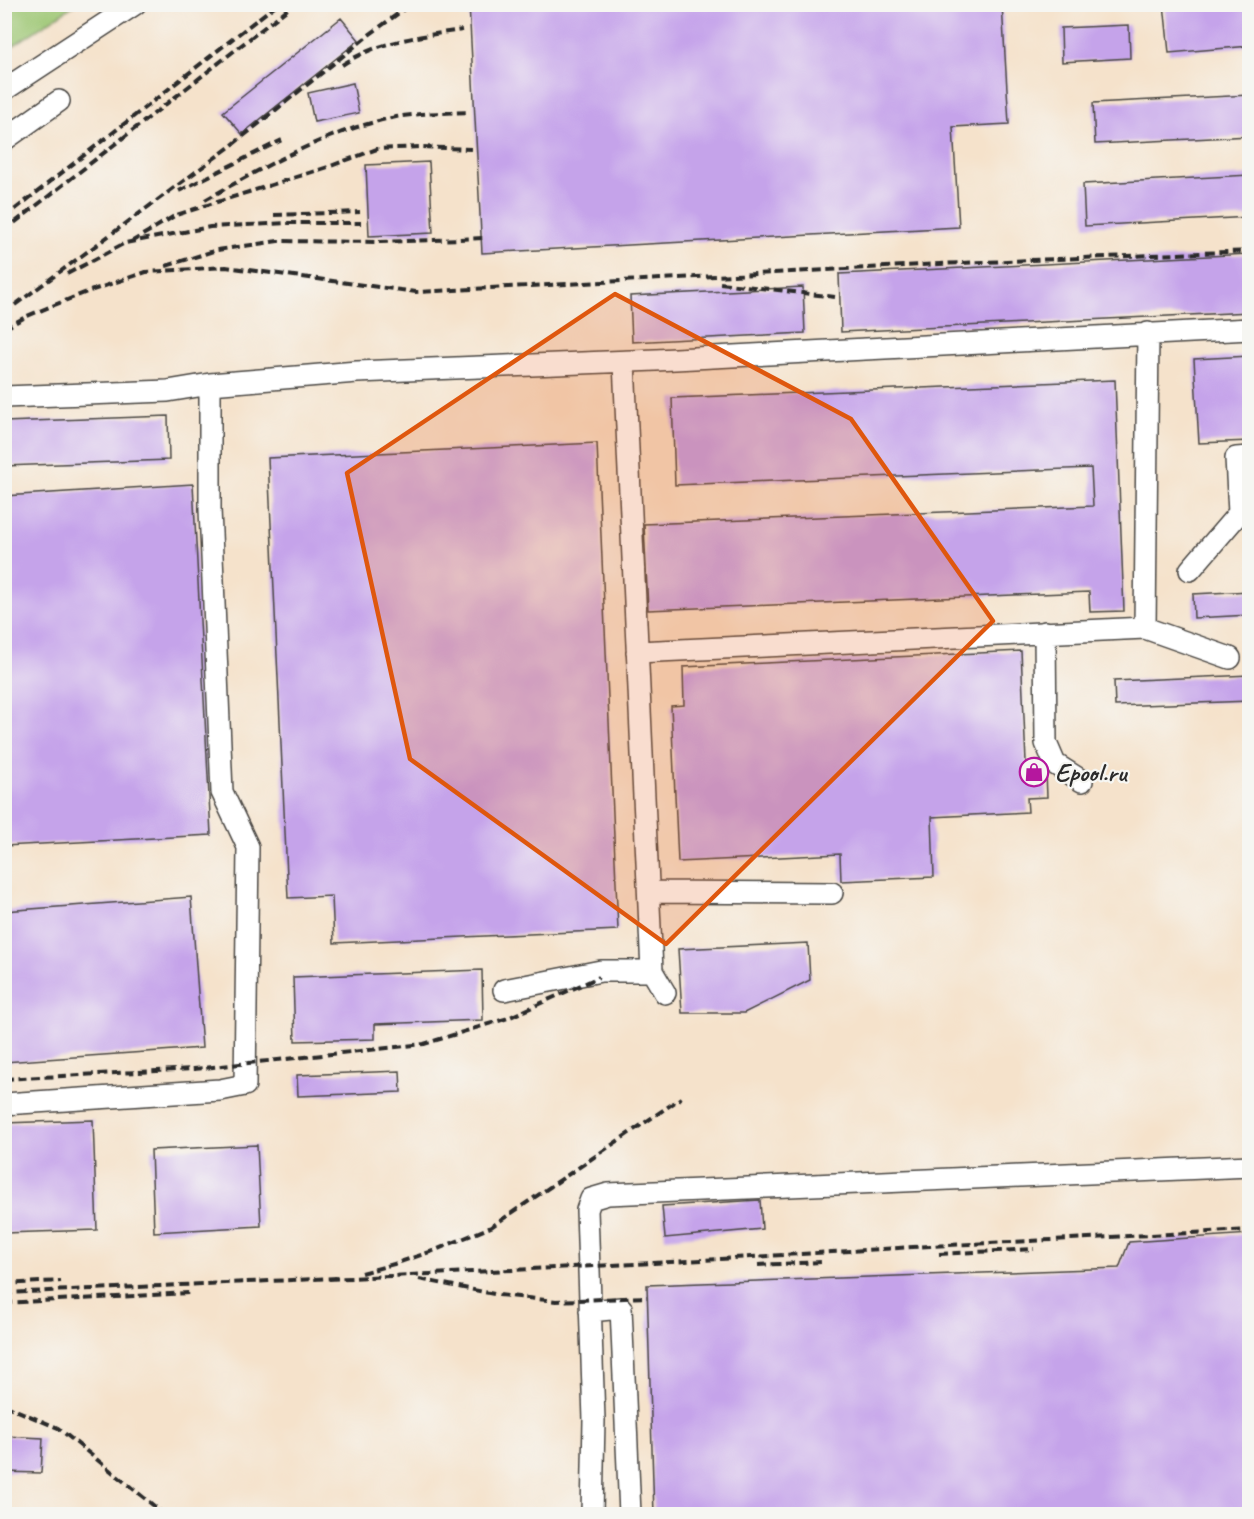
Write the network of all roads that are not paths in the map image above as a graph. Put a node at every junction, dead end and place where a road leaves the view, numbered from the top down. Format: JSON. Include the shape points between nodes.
{"nodes":[{"id":1,"x":135,"y":4,"type":"edge"},
{"id":2,"x":4,"y":90,"type":"edge"},
{"id":3,"x":58,"y":101,"type":"dead end"},
{"id":4,"x":4,"y":140,"type":"edge"},
{"id":5,"x":1250,"y":329,"type":"edge"},
{"id":6,"x":1148,"y":333,"type":"junction"},
{"id":7,"x":624,"y":362,"type":"junction"},
{"id":8,"x":210,"y":384,"type":"junction"},
{"id":9,"x":4,"y":397,"type":"edge"},
{"id":10,"x":1250,"y":457,"type":"edge"},
{"id":11,"x":1190,"y":570,"type":"dead end"},
{"id":12,"x":1145,"y":628,"type":"junction"},
{"id":13,"x":1045,"y":632,"type":"junction"},
{"id":14,"x":637,"y":652,"type":"junction"},
{"id":15,"x":1230,"y":658,"type":"dead end"},
{"id":16,"x":1082,"y":782,"type":"dead end"},
{"id":17,"x":649,"y":892,"type":"junction"},
{"id":18,"x":832,"y":893,"type":"dead end"},
{"id":19,"x":652,"y":970,"type":"junction"},
{"id":20,"x":504,"y":990,"type":"dead end"},
{"id":21,"x":665,"y":993,"type":"dead end"},
{"id":22,"x":4,"y":1104,"type":"edge"},
{"id":23,"x":1250,"y":1166,"type":"edge"},
{"id":24,"x":590,"y":1311,"type":"junction"},
{"id":25,"x":626,"y":1425,"type":"junction"},
{"id":26,"x":594,"y":1427,"type":"junction"},
{"id":27,"x":592,"y":1515,"type":"edge"},
{"id":28,"x":630,"y":1515,"type":"edge"}],
"edges":[{"from":1,"to":2,"type":"lane"},
{"from":3,"to":4,"type":"lane"},
{"from":5,"to":6,"type":"lane"},
{"from":6,"to":7,"type":"lane"},
{"from":6,"to":12,"type":"lane"},
{"from":7,"to":8,"type":"lane","via":[[357,372]]},
{"from":7,"to":14,"type":"lane"},
{"from":8,"to":9,"type":"lane","via":[[168,390]]},
{"from":8,"to":22,"type":"lane","via":[[210,509],[222,792],[248,847],[245,1085]]},
{"from":10,"to":11,"type":"lane","via":[[1236,458],[1239,513]]},
{"from":12,"to":13,"type":"lane"},
{"from":12,"to":15,"type":"lane"},
{"from":13,"to":14,"type":"lane"},
{"from":13,"to":16,"type":"lane","via":[[1046,743],[1055,764]]},
{"from":14,"to":17,"type":"lane"},
{"from":17,"to":18,"type":"lane"},
{"from":17,"to":19,"type":"lane"},
{"from":19,"to":20,"type":"lane","via":[[601,971]]},
{"from":19,"to":21,"type":"lane"},
{"from":23,"to":24,"type":"lane","via":[[608,1194],[591,1199],[587,1210]]},
{"from":24,"to":25,"type":"lane","via":[[621,1308]]},
{"from":24,"to":26,"type":"lane"},
{"from":25,"to":26,"type":"lane"},
{"from":25,"to":28,"type":"lane"},
{"from":26,"to":27,"type":"lane"}]}
